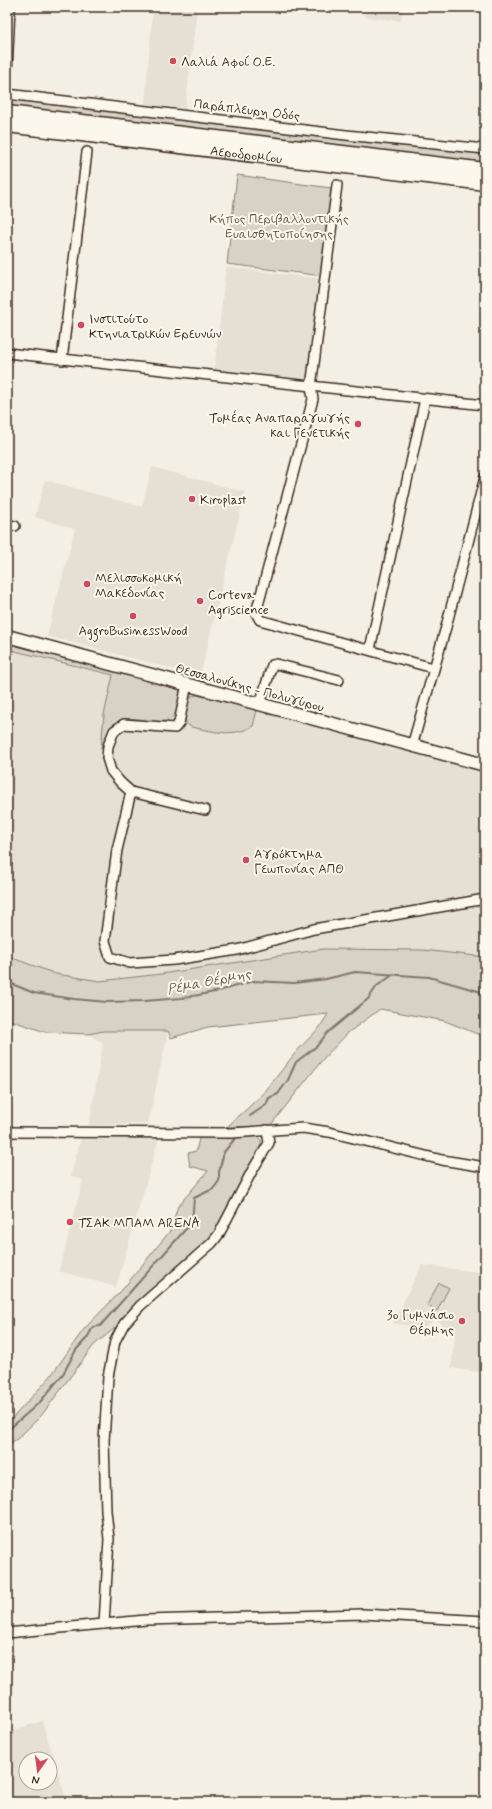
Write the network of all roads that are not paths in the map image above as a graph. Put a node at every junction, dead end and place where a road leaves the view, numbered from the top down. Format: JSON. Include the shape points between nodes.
{"nodes":[{"id":1,"x":10,"y":7,"type":"edge"},
{"id":2,"x":7,"y":72,"type":"edge"},
{"id":3,"x":7,"y":94,"type":"edge"},
{"id":4,"x":7,"y":113,"type":"edge"},
{"id":5,"x":7,"y":124,"type":"edge"},
{"id":6,"x":485,"y":149,"type":"edge"},
{"id":7,"x":87,"y":152,"type":"dead end"},
{"id":8,"x":485,"y":170,"type":"edge"},
{"id":9,"x":485,"y":183,"type":"edge"},
{"id":10,"x":337,"y":185,"type":"dead end"},
{"id":11,"x":7,"y":354,"type":"edge"},
{"id":12,"x":62,"y":360,"type":"junction"},
{"id":13,"x":311,"y":387,"type":"junction"},
{"id":14,"x":426,"y":399,"type":"junction"},
{"id":15,"x":485,"y":405,"type":"edge"},
{"id":16,"x":485,"y":477,"type":"edge"},
{"id":17,"x":7,"y":636,"type":"edge"},
{"id":18,"x":370,"y":649,"type":"junction"},
{"id":19,"x":433,"y":668,"type":"junction"},
{"id":20,"x":339,"y":680,"type":"dead end"},
{"id":21,"x":187,"y":684,"type":"junction"},
{"id":22,"x":260,"y":704,"type":"junction"},
{"id":23,"x":412,"y":746,"type":"junction"},
{"id":24,"x":485,"y":765,"type":"edge"},
{"id":25,"x":131,"y":792,"type":"junction"},
{"id":26,"x":205,"y":810,"type":"dead end"},
{"id":27,"x":485,"y":899,"type":"edge"},
{"id":28,"x":267,"y":1130,"type":"junction"},
{"id":29,"x":7,"y":1132,"type":"edge"},
{"id":30,"x":485,"y":1167,"type":"edge"},
{"id":31,"x":485,"y":1622,"type":"edge"},
{"id":32,"x":104,"y":1624,"type":"junction"},
{"id":33,"x":7,"y":1633,"type":"edge"}],
"edges":[{"from":1,"to":2,"type":"street"},
{"from":3,"to":6,"type":"street","name":"Παράπλευρη Οδός"},
{"from":4,"to":8,"type":"highway","name":"Αεροδρομίου"},
{"from":5,"to":9,"type":"highway","name":"Αεροδρομίου"},
{"from":7,"to":12,"type":"street"},
{"from":10,"to":13,"type":"street"},
{"from":11,"to":12,"type":"street"},
{"from":12,"to":13,"type":"street"},
{"from":13,"to":14,"type":"street"},
{"from":13,"to":18,"type":"street","via":[[313,399],[256,613],[260,620]]},
{"from":14,"to":15,"type":"street"},
{"from":14,"to":18,"type":"street"},
{"from":16,"to":19,"type":"street"},
{"from":17,"to":21,"type":"main road","name":"Θεσσαλονίκης - Πολυγύρου"},
{"from":18,"to":19,"type":"street"},
{"from":19,"to":23,"type":"street"},
{"from":20,"to":22,"type":"street","via":[[276,664],[271,668]]},
{"from":21,"to":22,"type":"main road","name":"Θεσσαλονίκης - Πολυγύρου"},
{"from":21,"to":25,"type":"street","via":[[179,723],[175,728],[124,724],[114,731],[108,746],[107,758],[111,771]]},
{"from":22,"to":23,"type":"main road","name":"Θεσσαλονίκης - Πολυγύρου"},
{"from":23,"to":24,"type":"main road","name":"Θεσσαλονίκης - Πολυγύρου"},
{"from":25,"to":26,"type":"street"},
{"from":25,"to":27,"type":"street","via":[[117,850],[105,942],[110,957],[119,961],[130,963],[174,960],[237,950],[314,929]]},
{"from":28,"to":29,"type":"street","via":[[224,1133]]},
{"from":28,"to":30,"type":"street","via":[[316,1130],[442,1160]]},
{"from":28,"to":32,"type":"street","via":[[269,1143],[219,1234],[201,1254],[140,1306],[124,1324],[115,1341],[108,1377],[104,1441],[109,1539]]},
{"from":31,"to":32,"type":"street","via":[[374,1614],[146,1620]]},
{"from":32,"to":33,"type":"street"}]}
